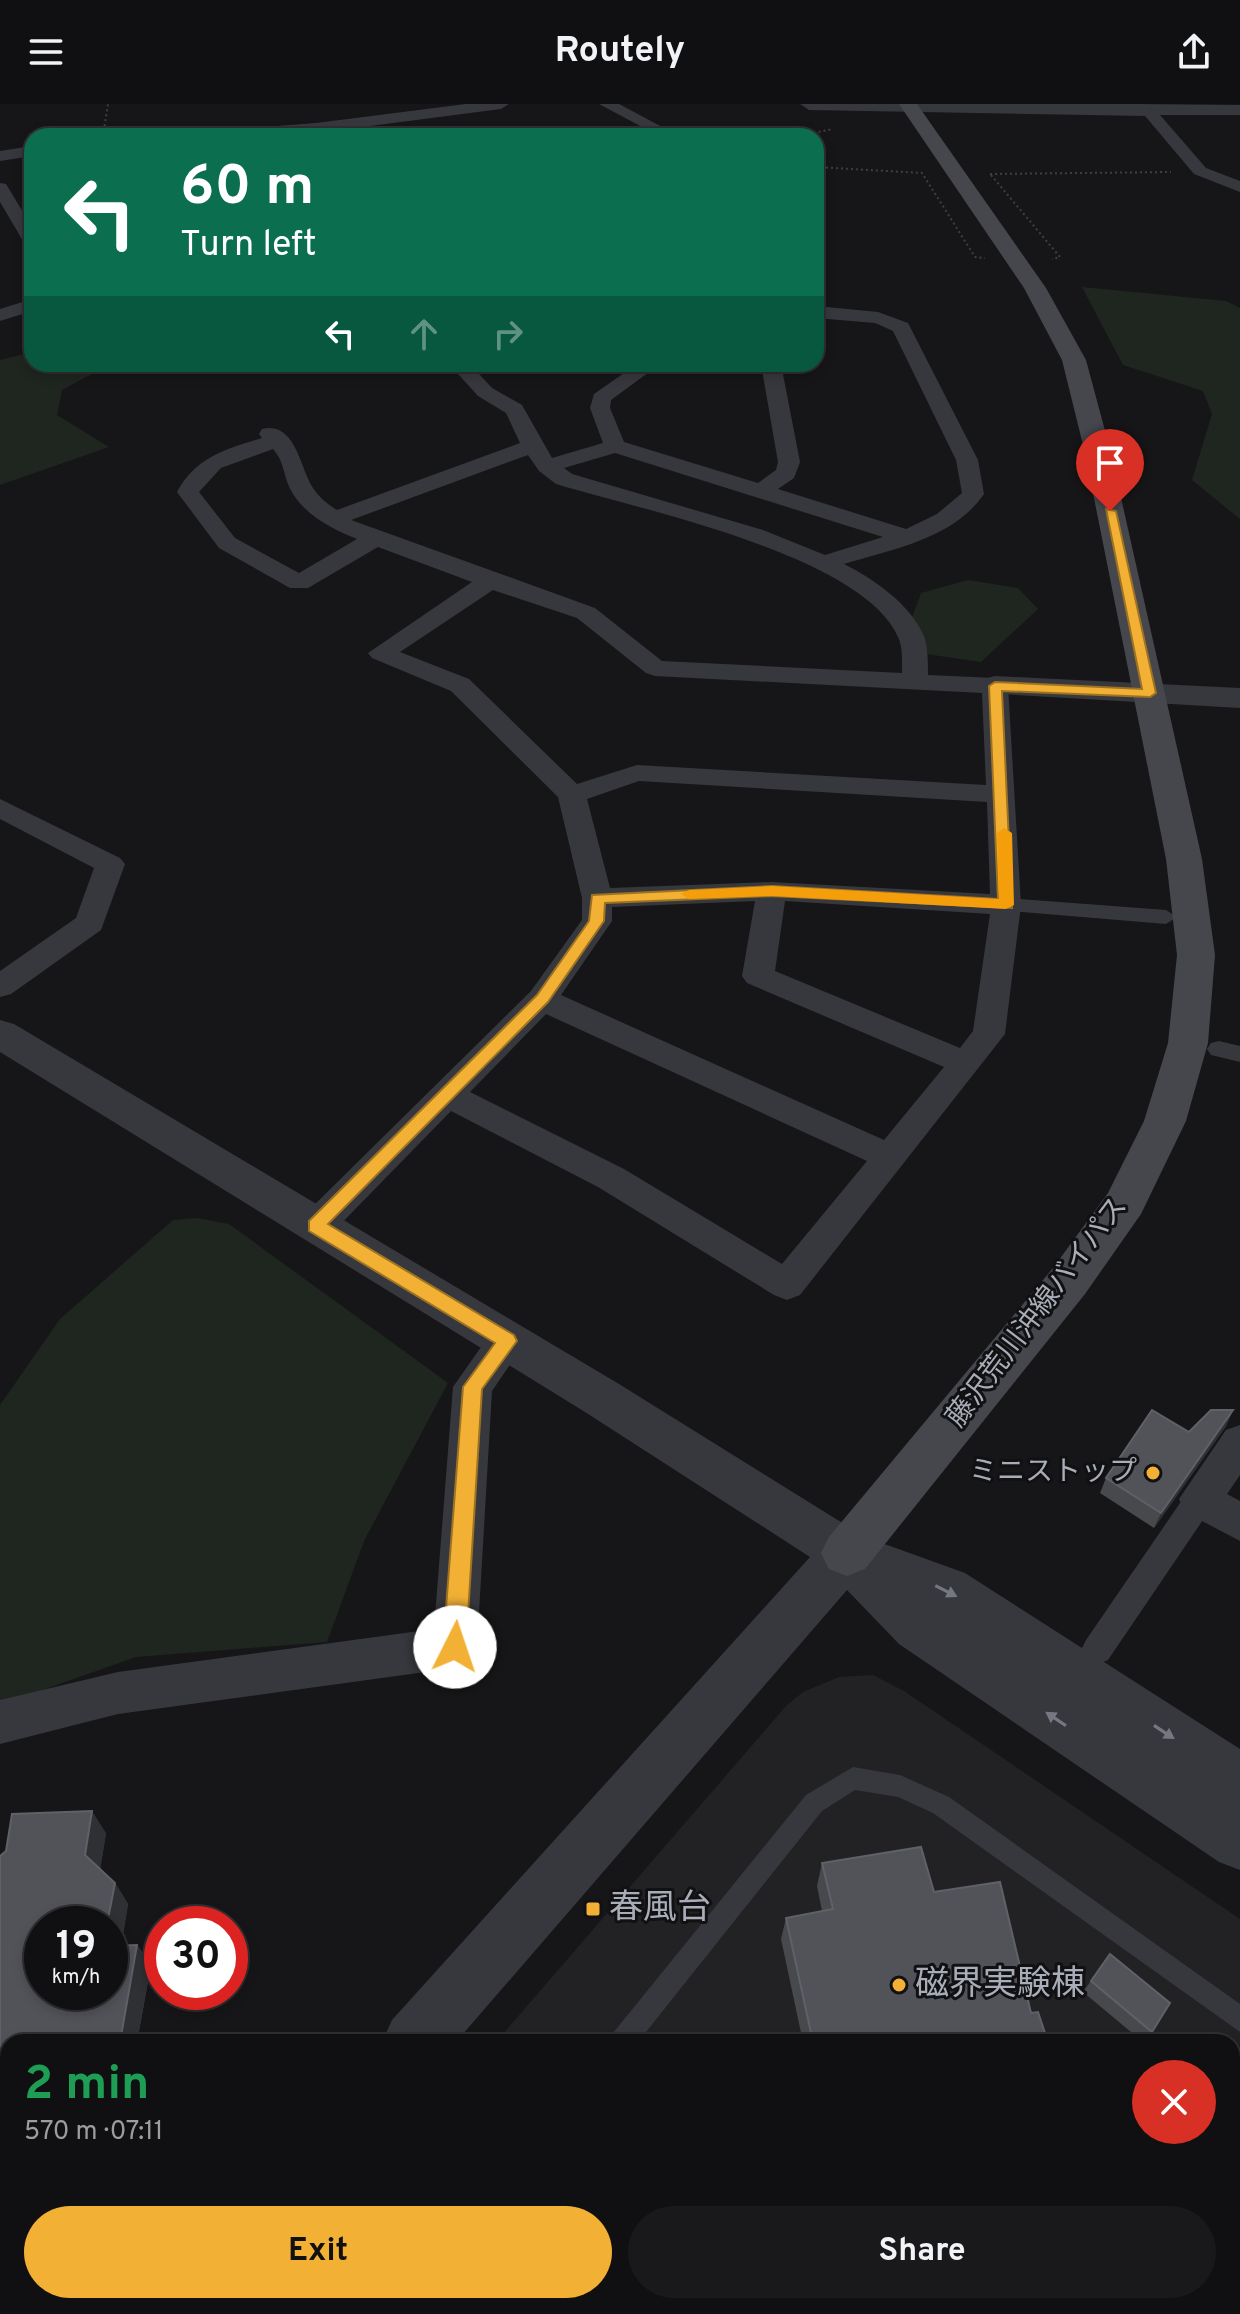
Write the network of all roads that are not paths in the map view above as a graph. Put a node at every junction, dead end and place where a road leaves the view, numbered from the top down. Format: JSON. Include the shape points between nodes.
{"nodes":[{"id":1,"x":501,"y":104,"type":"edge"},
{"id":2,"x":607,"y":104,"type":"edge"},
{"id":3,"x":809,"y":104,"type":"edge"},
{"id":4,"x":909,"y":105,"type":"edge"},
{"id":5,"x":1144,"y":107,"type":"edge"},
{"id":6,"x":1240,"y":110,"type":"edge"},
{"id":7,"x":316,"y":128,"type":"edge"},
{"id":8,"x":655,"y":128,"type":"edge"},
{"id":9,"x":24,"y":152,"type":"edge"},
{"id":10,"x":0,"y":156,"type":"edge"},
{"id":11,"x":1240,"y":187,"type":"edge"},
{"id":12,"x":0,"y":188,"type":"edge"},
{"id":13,"x":24,"y":227,"type":"edge"},
{"id":14,"x":24,"y":239,"type":"edge"},
{"id":15,"x":9,"y":240,"type":"dead end"},
{"id":16,"x":24,"y":308,"type":"edge"},
{"id":17,"x":824,"y":313,"type":"edge"},
{"id":18,"x":0,"y":315,"type":"edge"},
{"id":19,"x":466,"y":372,"type":"edge"},
{"id":20,"x":638,"y":372,"type":"edge"},
{"id":21,"x":772,"y":372,"type":"edge"},
{"id":22,"x":532,"y":446,"type":"junction"},
{"id":23,"x":615,"y":446,"type":"junction"},
{"id":24,"x":547,"y":466,"type":"junction"},
{"id":25,"x":760,"y":492,"type":"junction"},
{"id":26,"x":334,"y":519,"type":"junction"},
{"id":27,"x":904,"y":536,"type":"junction"},
{"id":28,"x":376,"y":538,"type":"junction"},
{"id":29,"x":824,"y":563,"type":"junction"},
{"id":30,"x":490,"y":581,"type":"junction"},
{"id":31,"x":916,"y":683,"type":"junction"},
{"id":32,"x":995,"y":686,"type":"junction"},
{"id":33,"x":1150,"y":693,"type":"junction"},
{"id":34,"x":1240,"y":698,"type":"edge"},
{"id":35,"x":1003,"y":794,"type":"junction"},
{"id":36,"x":572,"y":795,"type":"junction"},
{"id":37,"x":0,"y":808,"type":"edge"},
{"id":38,"x":772,"y":891,"type":"junction"},
{"id":39,"x":597,"y":898,"type":"junction"},
{"id":40,"x":1006,"y":905,"type":"junction"},
{"id":41,"x":1166,"y":917,"type":"dead end"},
{"id":42,"x":0,"y":986,"type":"edge"},
{"id":43,"x":542,"y":999,"type":"junction"},
{"id":44,"x":0,"y":1034,"type":"edge"},
{"id":45,"x":963,"y":1062,"type":"junction"},
{"id":46,"x":448,"y":1095,"type":"junction"},
{"id":47,"x":892,"y":1158,"type":"junction"},
{"id":48,"x":316,"y":1226,"type":"junction"},
{"id":49,"x":507,"y":1341,"type":"junction"},
{"id":50,"x":1240,"y":1442,"type":"edge"},
{"id":51,"x":1200,"y":1499,"type":"junction"},
{"id":52,"x":1240,"y":1523,"type":"edge"},
{"id":53,"x":847,"y":1553,"type":"junction"},
{"id":54,"x":1097,"y":1650,"type":"dead end"},
{"id":55,"x":0,"y":1722,"type":"edge"},
{"id":56,"x":1240,"y":1782,"type":"edge"},
{"id":57,"x":1240,"y":1841,"type":"edge"},
{"id":58,"x":1240,"y":2019,"type":"edge"},
{"id":59,"x":421,"y":2034,"type":"edge"},
{"id":60,"x":628,"y":2034,"type":"edge"}],
"edges":[{"from":1,"to":7,"type":"street"},
{"from":2,"to":8,"type":"street"},
{"from":3,"to":4,"type":"street"},
{"from":4,"to":5,"type":"street"},
{"from":4,"to":33,"type":"main road","name":"藤沢荒川沖線バイパス","via":[[1035,288],[1074,360]]},
{"from":5,"to":6,"type":"street"},
{"from":5,"to":11,"type":"street","via":[[1200,171]]},
{"from":9,"to":10,"type":"street"},
{"from":12,"to":13,"type":"street"},
{"from":14,"to":15,"type":"street"},
{"from":16,"to":18,"type":"street"},
{"from":17,"to":27,"type":"street","via":[[878,318],[901,327],[967,460],[973,494],[964,508]]},
{"from":19,"to":22,"type":"street","via":[[485,392],[515,409]]},
{"from":20,"to":23,"type":"street","via":[[601,398]]},
{"from":21,"to":25,"type":"street","via":[[789,462],[786,473]]},
{"from":22,"to":24,"type":"street"},
{"from":22,"to":26,"type":"street"},
{"from":23,"to":24,"type":"street"},
{"from":23,"to":25,"type":"street"},
{"from":24,"to":29,"type":"street","via":[[564,479],[794,548]]},
{"from":25,"to":27,"type":"street"},
{"from":26,"to":28,"type":"street"},
{"from":26,"to":28,"type":"street","via":[[300,486],[291,455],[273,437],[195,475],[188,492],[227,543],[299,583]]},
{"from":27,"to":29,"type":"street"},
{"from":28,"to":30,"type":"street"},
{"from":29,"to":31,"type":"street","via":[[888,605],[911,636]]},
{"from":30,"to":31,"type":"street","via":[[586,613],[655,668]]},
{"from":30,"to":36,"type":"street","via":[[381,653],[460,685]]},
{"from":31,"to":32,"type":"street"},
{"from":32,"to":33,"type":"street"},
{"from":32,"to":35,"type":"street"},
{"from":33,"to":34,"type":"street"},
{"from":33,"to":53,"type":"main road","name":"藤沢荒川沖線バイパス","via":[[1184,859],[1196,955],[1188,1043],[1165,1121],[1148,1162],[1098,1243]]},
{"from":35,"to":36,"type":"street","via":[[637,773]]},
{"from":35,"to":40,"type":"street"},
{"from":36,"to":39,"type":"street"},
{"from":37,"to":42,"type":"street","via":[[110,864],[90,923]]},
{"from":38,"to":39,"type":"street"},
{"from":38,"to":40,"type":"street"},
{"from":38,"to":45,"type":"street","via":[[758,976]]},
{"from":39,"to":43,"type":"street","via":[[597,921]]},
{"from":40,"to":41,"type":"street"},
{"from":40,"to":45,"type":"street","via":[[989,1034]]},
{"from":43,"to":46,"type":"street"},
{"from":43,"to":47,"type":"street"},
{"from":44,"to":48,"type":"street"},
{"from":45,"to":47,"type":"street"},
{"from":46,"to":47,"type":"street","via":[[611,1178],[787,1285]]},
{"from":46,"to":48,"type":"street"},
{"from":48,"to":49,"type":"street"},
{"from":49,"to":53,"type":"street"},
{"from":49,"to":55,"type":"street","via":[[473,1387],[455,1647],[118,1693]]},
{"from":50,"to":51,"type":"street"},
{"from":51,"to":52,"type":"street"},
{"from":51,"to":54,"type":"street"},
{"from":53,"to":56,"type":"street","one_way":true,"via":[[946,1590]]},
{"from":57,"to":53,"type":"street","one_way":true,"via":[[918,1627]]},
{"from":53,"to":59,"type":"street"},
{"from":58,"to":60,"type":"lane","via":[[941,1805],[900,1786],[853,1778],[814,1803]]}]}
